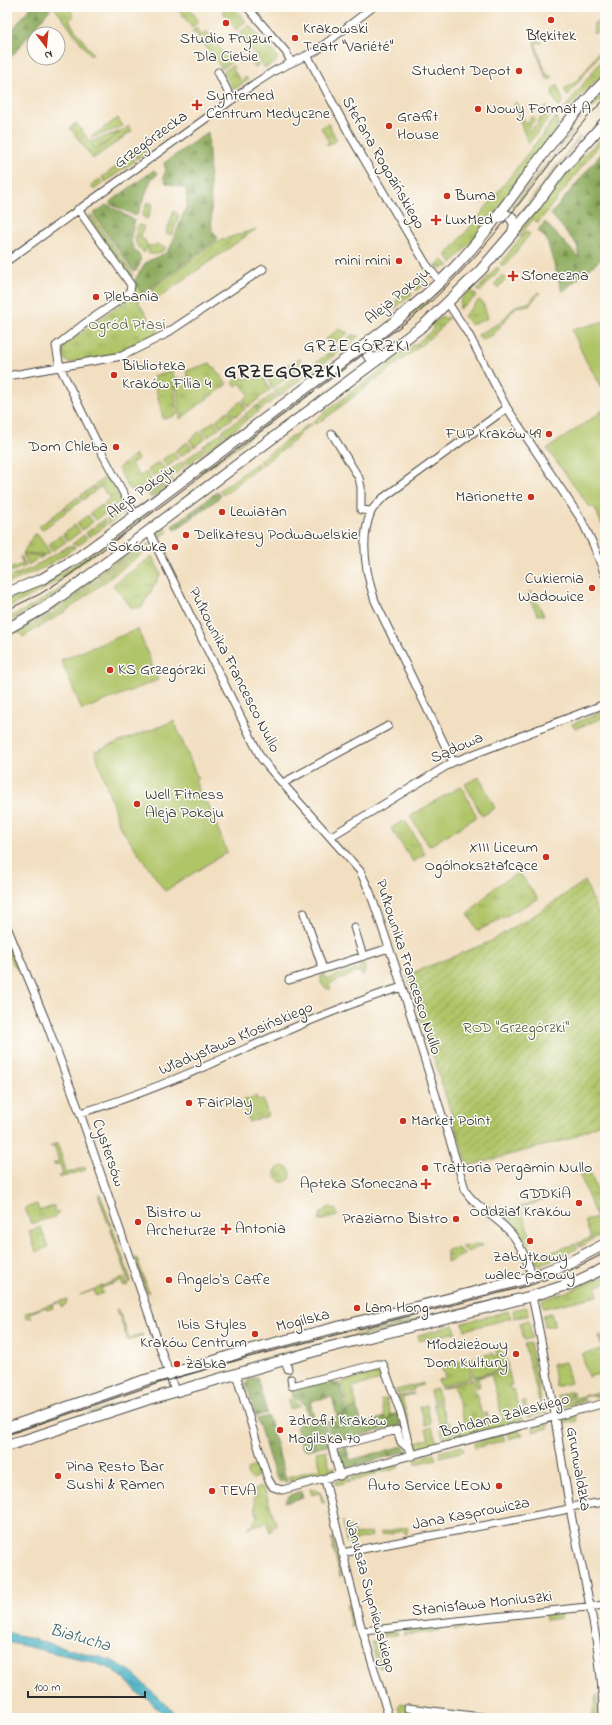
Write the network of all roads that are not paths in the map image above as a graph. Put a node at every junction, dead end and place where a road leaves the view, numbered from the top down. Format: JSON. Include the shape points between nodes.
{"nodes":[{"id":1,"x":247,"y":7,"type":"edge"},
{"id":2,"x":373,"y":7,"type":"edge"},
{"id":3,"x":307,"y":55,"type":"junction"},
{"id":4,"x":291,"y":62,"type":"junction"},
{"id":5,"x":218,"y":72,"type":"dead end"},
{"id":6,"x":605,"y":81,"type":"edge"},
{"id":7,"x":232,"y":100,"type":"junction"},
{"id":8,"x":605,"y":122,"type":"edge"},
{"id":9,"x":78,"y":209,"type":"junction"},
{"id":10,"x":497,"y":218,"type":"junction"},
{"id":11,"x":513,"y":232,"type":"junction"},
{"id":12,"x":7,"y":261,"type":"edge"},
{"id":13,"x":263,"y":269,"type":"dead end"},
{"id":14,"x":440,"y":282,"type":"junction"},
{"id":15,"x":448,"y":303,"type":"junction"},
{"id":16,"x":369,"y":340,"type":"junction"},
{"id":17,"x":383,"y":356,"type":"junction"},
{"id":18,"x":60,"y":367,"type":"junction"},
{"id":19,"x":7,"y":376,"type":"edge"},
{"id":20,"x":507,"y":408,"type":"junction"},
{"id":21,"x":332,"y":434,"type":"dead end"},
{"id":22,"x":371,"y":511,"type":"junction"},
{"id":23,"x":135,"y":515,"type":"junction"},
{"id":24,"x":149,"y":532,"type":"junction"},
{"id":25,"x":605,"y":575,"type":"edge"},
{"id":26,"x":7,"y":593,"type":"edge"},
{"id":27,"x":7,"y":629,"type":"edge"},
{"id":28,"x":605,"y":704,"type":"edge"},
{"id":29,"x":388,"y":726,"type":"dead end"},
{"id":30,"x":453,"y":762,"type":"junction"},
{"id":31,"x":283,"y":783,"type":"junction"},
{"id":32,"x":330,"y":837,"type":"junction"},
{"id":33,"x":304,"y":913,"type":"dead end"},
{"id":34,"x":354,"y":927,"type":"dead end"},
{"id":35,"x":7,"y":928,"type":"edge"},
{"id":36,"x":389,"y":948,"type":"junction"},
{"id":37,"x":363,"y":956,"type":"junction"},
{"id":38,"x":323,"y":969,"type":"junction"},
{"id":39,"x":289,"y":980,"type":"dead end"},
{"id":40,"x":402,"y":987,"type":"junction"},
{"id":41,"x":80,"y":1113,"type":"junction"},
{"id":42,"x":605,"y":1244,"type":"edge"},
{"id":43,"x":605,"y":1268,"type":"edge"},
{"id":44,"x":533,"y":1277,"type":"junction"},
{"id":45,"x":532,"y":1296,"type":"junction"},
{"id":46,"x":168,"y":1374,"type":"junction"},
{"id":47,"x":236,"y":1374,"type":"junction"},
{"id":48,"x":291,"y":1379,"type":"dead end"},
{"id":49,"x":175,"y":1391,"type":"junction"},
{"id":50,"x":605,"y":1403,"type":"edge"},
{"id":51,"x":554,"y":1417,"type":"junction"},
{"id":52,"x":7,"y":1428,"type":"edge"},
{"id":53,"x":7,"y":1446,"type":"edge"},
{"id":54,"x":412,"y":1454,"type":"junction"},
{"id":55,"x":340,"y":1476,"type":"junction"},
{"id":56,"x":325,"y":1480,"type":"junction"},
{"id":57,"x":605,"y":1502,"type":"edge"},
{"id":58,"x":570,"y":1508,"type":"junction"},
{"id":59,"x":342,"y":1553,"type":"junction"},
{"id":60,"x":605,"y":1605,"type":"edge"},
{"id":61,"x":589,"y":1607,"type":"junction"},
{"id":62,"x":363,"y":1631,"type":"junction"},
{"id":63,"x":604,"y":1700,"type":"edge"},
{"id":64,"x":408,"y":1708,"type":"dead end"},
{"id":65,"x":389,"y":1718,"type":"edge"},
{"id":66,"x":490,"y":1718,"type":"edge"},
{"id":67,"x":603,"y":1718,"type":"edge"}],
"edges":[{"from":1,"to":4,"type":"street","via":[[284,50]]},
{"from":2,"to":3,"type":"street","name":"Grzegórzecka"},
{"from":3,"to":4,"type":"street","name":"Grzegórzecka"},
{"from":3,"to":14,"type":"street","name":"Stefana Rogozińskiego","via":[[351,137],[426,264]]},
{"from":4,"to":7,"type":"street","name":"Grzegórzecka"},
{"from":5,"to":7,"type":"street"},
{"from":6,"to":10,"type":"main road","name":"Aleja Pokoju","via":[[543,153]]},
{"from":7,"to":9,"type":"street","name":"Grzegórzecka"},
{"from":8,"to":11,"type":"main road","via":[[561,171]]},
{"from":9,"to":12,"type":"street","name":"Grzegórzecka"},
{"from":9,"to":18,"type":"street","via":[[131,285],[127,295],[56,346]]},
{"from":10,"to":11,"type":"main road","via":[[511,216],[515,224]]},
{"from":10,"to":14,"type":"main road","name":"Aleja Pokoju"},
{"from":11,"to":15,"type":"main road","via":[[481,270]]},
{"from":13,"to":18,"type":"street","via":[[164,335],[122,356]]},
{"from":14,"to":16,"type":"main road","name":"Aleja Pokoju"},
{"from":15,"to":17,"type":"main road","via":[[416,332]]},
{"from":15,"to":20,"type":"street","via":[[469,335]]},
{"from":16,"to":17,"type":"main road","via":[[365,349],[369,357],[375,359]]},
{"from":16,"to":23,"type":"main road","name":"Aleja Pokoju"},
{"from":17,"to":24,"type":"main road"},
{"from":18,"to":19,"type":"street"},
{"from":18,"to":23,"type":"street"},
{"from":20,"to":22,"type":"street","via":[[383,498]]},
{"from":20,"to":25,"type":"street","via":[[581,519]]},
{"from":21,"to":22,"type":"street","via":[[359,478],[362,510]]},
{"from":22,"to":30,"type":"street","via":[[365,551],[367,579],[374,601]]},
{"from":23,"to":26,"type":"main road","name":"Aleja Pokoju","via":[[55,572]]},
{"from":24,"to":27,"type":"main road","via":[[54,602]]},
{"from":24,"to":31,"type":"street","name":"Pułkownika Francesco Nullo","via":[[261,758]]},
{"from":28,"to":30,"type":"street","name":"Sądowa"},
{"from":29,"to":31,"type":"street"},
{"from":30,"to":32,"type":"street","name":"Sądowa"},
{"from":31,"to":32,"type":"street","name":"Pułkownika Francesco Nullo"},
{"from":32,"to":36,"type":"street","name":"Pułkownika Francesco Nullo","via":[[360,871]]},
{"from":33,"to":38,"type":"street"},
{"from":34,"to":37,"type":"street"},
{"from":35,"to":41,"type":"street","name":"Cystersów"},
{"from":36,"to":37,"type":"street"},
{"from":36,"to":40,"type":"street","name":"Pułkownika Francesco Nullo"},
{"from":37,"to":38,"type":"street"},
{"from":38,"to":39,"type":"street"},
{"from":40,"to":41,"type":"street","name":"Władysława Kłosińskiego","via":[[335,1011],[157,1088]]},
{"from":40,"to":44,"type":"street","name":"Pułkownika Francesco Nullo","via":[[466,1192],[510,1232]]},
{"from":41,"to":46,"type":"street","name":"Cystersów"},
{"from":42,"to":44,"type":"main road","name":"Mogilska"},
{"from":43,"to":45,"type":"main road","name":"Mogilska","via":[[573,1283]]},
{"from":44,"to":46,"type":"main road","name":"Mogilska","via":[[248,1350]]},
{"from":45,"to":47,"type":"main road","name":"Mogilska","via":[[286,1364]]},
{"from":45,"to":51,"type":"street","name":"Grunwaldzka"},
{"from":46,"to":49,"type":"street","name":"Cystersów"},
{"from":46,"to":52,"type":"main road","name":"Mogilska"},
{"from":47,"to":49,"type":"main road","name":"Mogilska"},
{"from":47,"to":56,"type":"street","name":"Bohdana Zaleskiego","via":[[267,1476],[274,1488],[285,1490]]},
{"from":48,"to":54,"type":"street","via":[[292,1386],[383,1364]]},
{"from":49,"to":53,"type":"main road","name":"Mogilska"},
{"from":50,"to":51,"type":"street","name":"Bohdana Zaleskiego"},
{"from":51,"to":54,"type":"street","name":"Bohdana Zaleskiego"},
{"from":51,"to":58,"type":"street","name":"Grunwaldzka"},
{"from":54,"to":55,"type":"street","name":"Bohdana Zaleskiego"},
{"from":54,"to":55,"type":"street","via":[[401,1442],[397,1430],[332,1447]]},
{"from":55,"to":56,"type":"street","name":"Bohdana Zaleskiego"},
{"from":56,"to":59,"type":"street","name":"Janusza Supniewskiego"},
{"from":57,"to":58,"type":"street","name":"Jana Kasprowicza"},
{"from":58,"to":59,"type":"street","name":"Jana Kasprowicza"},
{"from":58,"to":61,"type":"street","name":"Grunwaldzka"},
{"from":59,"to":62,"type":"street","name":"Janusza Supniewskiego"},
{"from":60,"to":61,"type":"street","name":"Stanisława Moniuszki"},
{"from":61,"to":62,"type":"street","name":"Stanisława Moniuszki"},
{"from":61,"to":63,"type":"street","name":"Grunwaldzka"},
{"from":62,"to":65,"type":"street","name":"Janusza Supniewskiego"},
{"from":63,"to":67,"type":"street","name":"Grunwaldzka"},
{"from":64,"to":66,"type":"street"}]}
